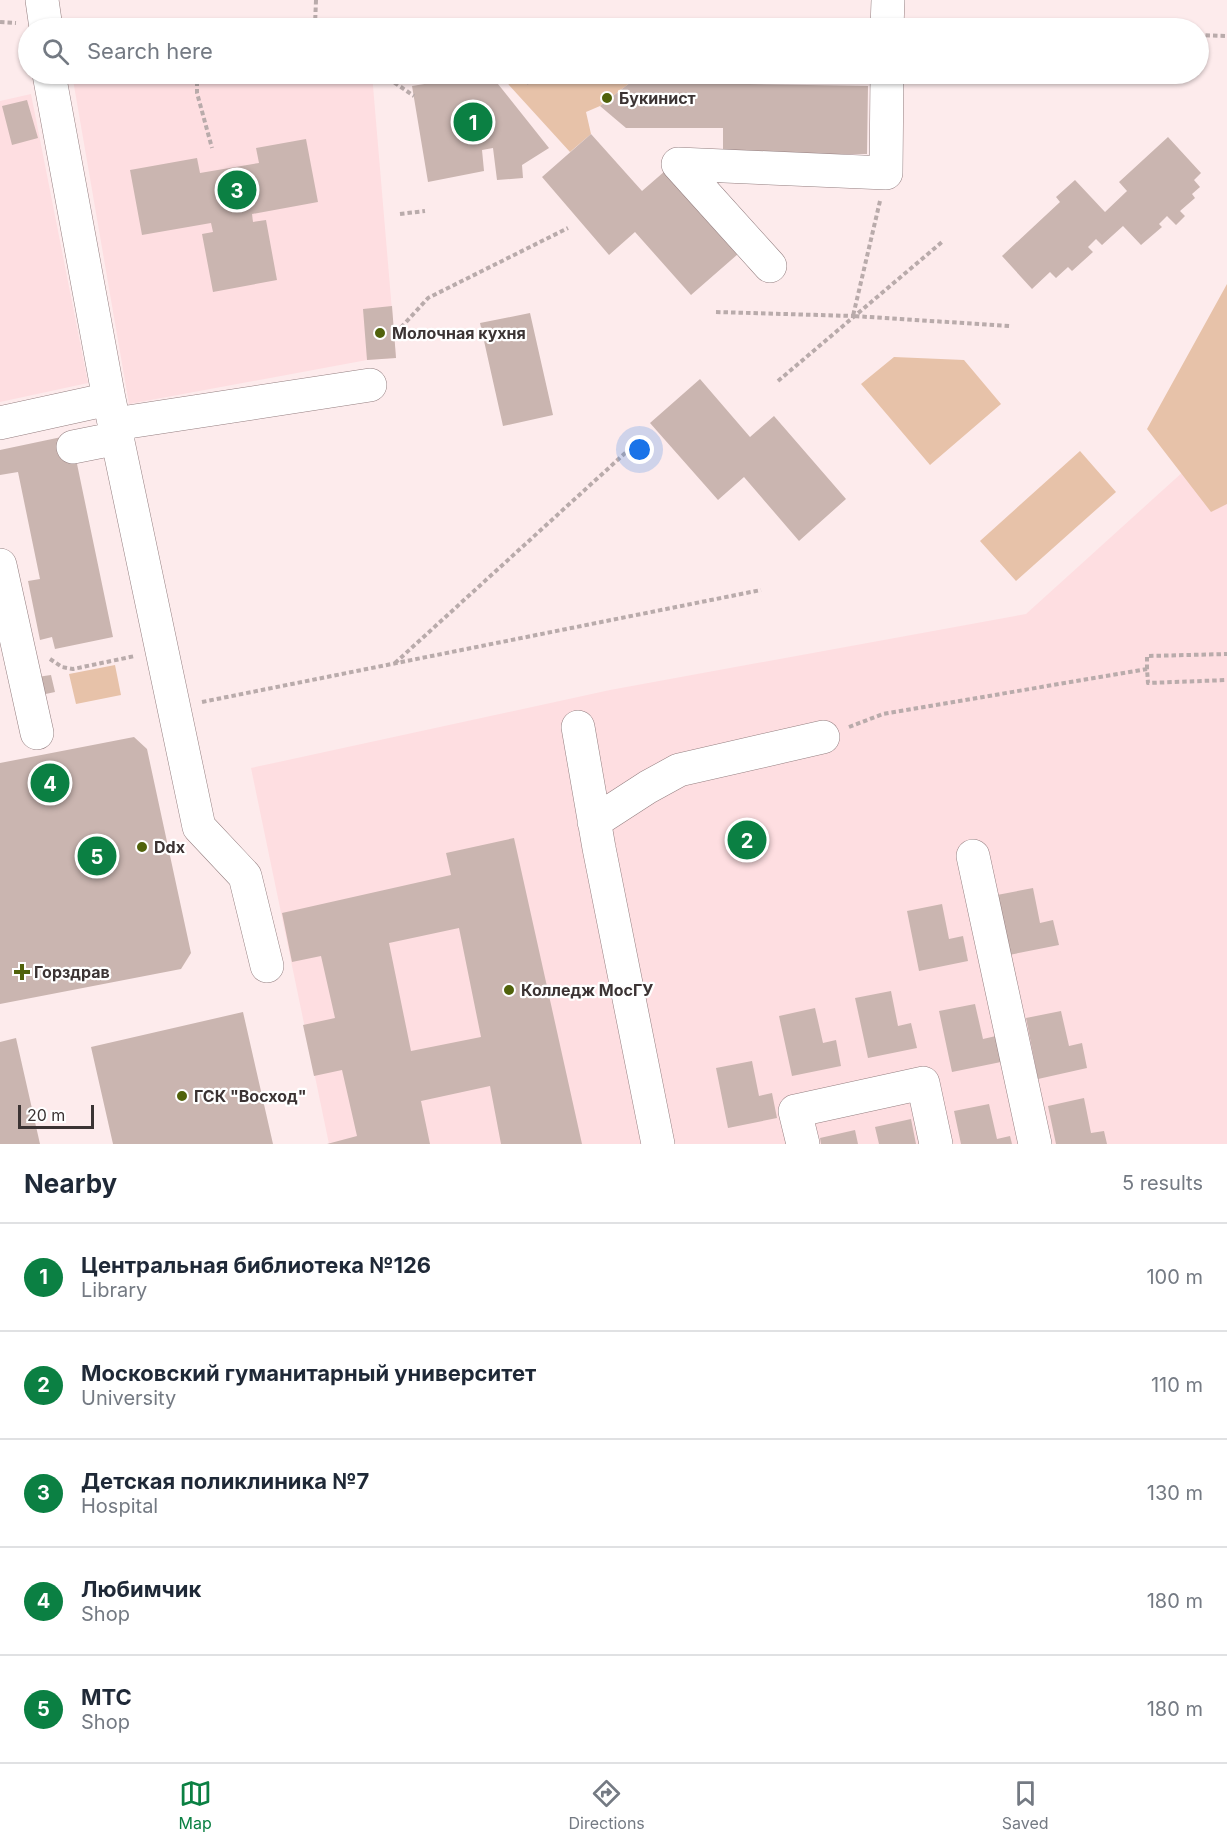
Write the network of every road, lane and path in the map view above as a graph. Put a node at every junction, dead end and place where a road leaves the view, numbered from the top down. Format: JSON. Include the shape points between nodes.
{"nodes":[{"id":1,"x":316,"y":0,"type":"edge"},
{"id":2,"x":888,"y":0,"type":"edge"},
{"id":3,"x":317,"y":18,"type":"edge"},
{"id":4,"x":887,"y":18,"type":"edge"},
{"id":5,"x":1209,"y":35,"type":"edge"},
{"id":6,"x":1227,"y":36,"type":"edge"},
{"id":7,"x":51,"y":84,"type":"edge"},
{"id":8,"x":197,"y":84,"type":"edge"},
{"id":9,"x":397,"y":84,"type":"edge"},
{"id":10,"x":887,"y":84,"type":"edge"},
{"id":11,"x":414,"y":96,"type":"dead end"},
{"id":12,"x":212,"y":148,"type":"dead end"},
{"id":13,"x":886,"y":174,"type":"junction"},
{"id":14,"x":425,"y":211,"type":"dead end"},
{"id":15,"x":400,"y":214,"type":"dead end"},
{"id":16,"x":568,"y":228,"type":"dead end"},
{"id":17,"x":942,"y":242,"type":"dead end"},
{"id":18,"x":770,"y":266,"type":"dead end"},
{"id":19,"x":716,"y":312,"type":"dead end"},
{"id":20,"x":853,"y":316,"type":"junction"},
{"id":21,"x":1010,"y":326,"type":"dead end"},
{"id":22,"x":396,"y":333,"type":"dead end"},
{"id":23,"x":778,"y":381,"type":"dead end"},
{"id":24,"x":370,"y":386,"type":"dead end"},
{"id":25,"x":114,"y":420,"type":"junction"},
{"id":26,"x":0,"y":423,"type":"edge"},
{"id":27,"x":634,"y":445,"type":"dead end"},
{"id":28,"x":73,"y":447,"type":"dead end"},
{"id":29,"x":0,"y":565,"type":"edge"},
{"id":30,"x":760,"y":590,"type":"dead end"},
{"id":31,"x":15,"y":635,"type":"junction"},
{"id":32,"x":1227,"y":654,"type":"edge"},
{"id":33,"x":118,"y":660,"type":"dead end"},
{"id":34,"x":395,"y":663,"type":"junction"},
{"id":35,"x":1147,"y":669,"type":"junction"},
{"id":36,"x":1227,"y":680,"type":"edge"},
{"id":37,"x":174,"y":707,"type":"junction"},
{"id":38,"x":578,"y":727,"type":"dead end"},
{"id":39,"x":37,"y":733,"type":"dead end"},
{"id":40,"x":823,"y":736,"type":"joint"},
{"id":41,"x":594,"y":822,"type":"junction"},
{"id":42,"x":973,"y":856,"type":"dead end"},
{"id":43,"x":267,"y":966,"type":"dead end"},
{"id":44,"x":658,"y":1144,"type":"edge"},
{"id":45,"x":803,"y":1144,"type":"edge"},
{"id":46,"x":936,"y":1144,"type":"edge"},
{"id":47,"x":1035,"y":1144,"type":"edge"}],
"edges":[{"from":1,"to":3,"type":"path"},
{"from":2,"to":4,"type":"lane"},
{"from":5,"to":6,"type":"path"},
{"from":7,"to":25,"type":"lane"},
{"from":8,"to":12,"type":"path"},
{"from":9,"to":11,"type":"path"},
{"from":10,"to":13,"type":"lane"},
{"from":13,"to":18,"type":"lane","via":[[678,164]]},
{"from":13,"to":20,"type":"path"},
{"from":14,"to":15,"type":"path"},
{"from":16,"to":22,"type":"path","via":[[428,298]]},
{"from":17,"to":20,"type":"path"},
{"from":19,"to":20,"type":"path"},
{"from":20,"to":21,"type":"path"},
{"from":20,"to":23,"type":"path"},
{"from":24,"to":25,"type":"lane"},
{"from":25,"to":26,"type":"lane"},
{"from":25,"to":28,"type":"lane"},
{"from":25,"to":37,"type":"lane"},
{"from":27,"to":34,"type":"path"},
{"from":29,"to":31,"type":"lane"},
{"from":30,"to":34,"type":"path"},
{"from":31,"to":33,"type":"path","via":[[68,669]]},
{"from":31,"to":39,"type":"lane"},
{"from":32,"to":35,"type":"path","via":[[1147,656]]},
{"from":34,"to":37,"type":"path"},
{"from":35,"to":36,"type":"path","via":[[1148,682]]},
{"from":35,"to":40,"type":"path","via":[[883,714]]},
{"from":37,"to":43,"type":"lane","via":[[199,827],[245,876]]},
{"from":38,"to":41,"type":"lane"},
{"from":40,"to":41,"type":"lane","via":[[680,770]]},
{"from":41,"to":44,"type":"lane"},
{"from":42,"to":47,"type":"lane"},
{"from":45,"to":46,"type":"lane","via":[[795,1111],[923,1083]]}]}
